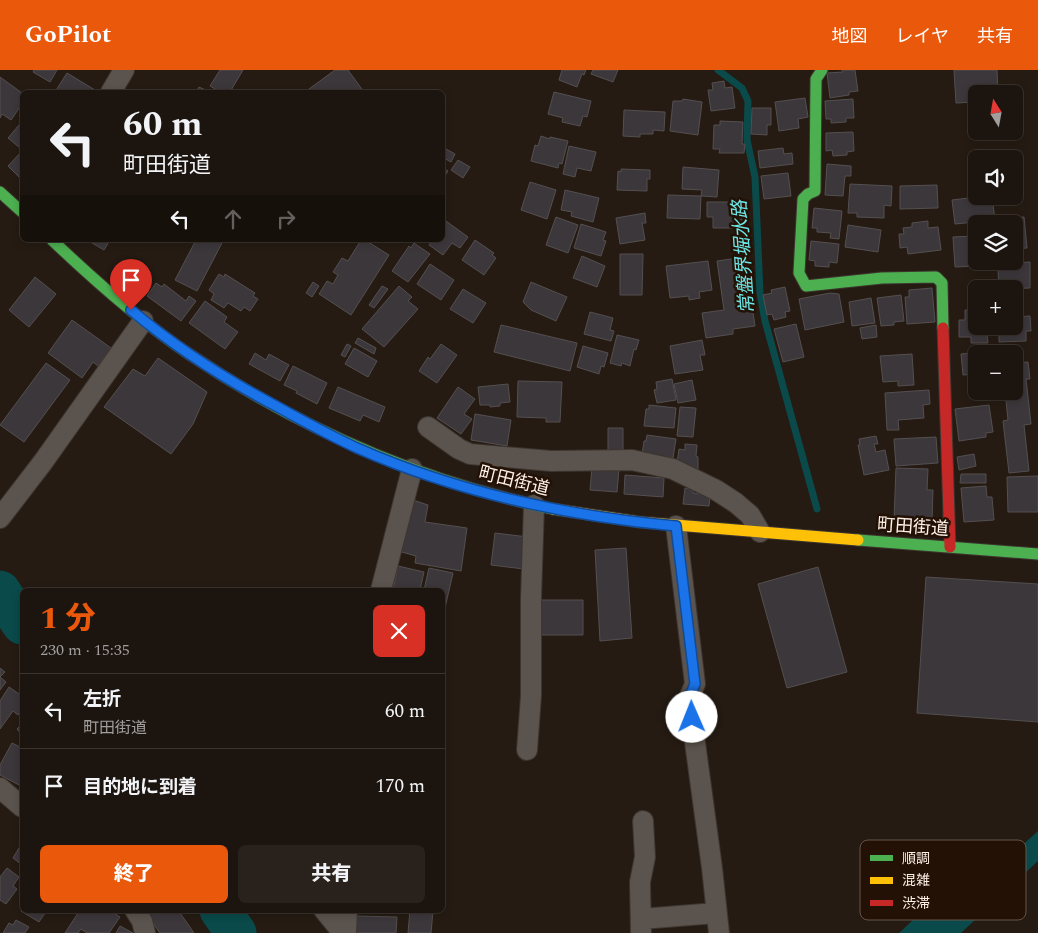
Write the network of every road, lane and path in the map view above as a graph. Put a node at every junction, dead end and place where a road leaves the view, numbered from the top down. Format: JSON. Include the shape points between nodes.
{"nodes":[{"id":1,"x":124,"y":70,"type":"edge"},
{"id":2,"x":822,"y":70,"type":"edge"},
{"id":3,"x":112,"y":90,"type":"edge"},
{"id":4,"x":0,"y":192,"type":"edge"},
{"id":5,"x":20,"y":208,"type":"edge"},
{"id":6,"x":54,"y":242,"type":"edge"},
{"id":7,"x":143,"y":321,"type":"junction"},
{"id":8,"x":428,"y":427,"type":"dead end"},
{"id":9,"x":412,"y":470,"type":"junction"},
{"id":10,"x":534,"y":505,"type":"junction"},
{"id":11,"x":2,"y":509,"type":"edge"},
{"id":12,"x":676,"y":526,"type":"junction"},
{"id":13,"x":760,"y":532,"type":"junction"},
{"id":14,"x":950,"y":547,"type":"junction"},
{"id":15,"x":1038,"y":554,"type":"edge"},
{"id":16,"x":382,"y":588,"type":"edge"},
{"id":17,"x":527,"y":750,"type":"dead end"},
{"id":18,"x":0,"y":788,"type":"edge"},
{"id":19,"x":20,"y":805,"type":"edge"},
{"id":20,"x":643,"y":821,"type":"dead end"},
{"id":21,"x":137,"y":913,"type":"edge"},
{"id":22,"x":327,"y":913,"type":"edge"},
{"id":23,"x":347,"y":913,"type":"edge"},
{"id":24,"x":718,"y":923,"type":"edge"},
{"id":25,"x":641,"y":926,"type":"edge"},
{"id":26,"x":146,"y":933,"type":"edge"},
{"id":27,"x":345,"y":933,"type":"edge"}],
"edges":[{"from":1,"to":3,"type":"street"},
{"from":2,"to":14,"type":"main road","via":[[816,79],[815,190],[803,199],[799,272],[806,286],[922,277],[936,278],[942,283]]},
{"from":4,"to":5,"type":"main road"},
{"from":6,"to":7,"type":"main road","name":"町田街道"},
{"from":7,"to":9,"type":"main road","name":"町田街道","via":[[252,393],[350,444]]},
{"from":7,"to":11,"type":"street"},
{"from":8,"to":13,"type":"street","via":[[470,454],[551,461],[632,460],[673,469],[736,503],[750,515]]},
{"from":9,"to":10,"type":"main road","name":"町田街道"},
{"from":9,"to":16,"type":"street"},
{"from":10,"to":12,"type":"main road","name":"町田街道","via":[[625,521]]},
{"from":10,"to":17,"type":"street"},
{"from":12,"to":13,"type":"main road","name":"町田街道"},
{"from":12,"to":24,"type":"street","via":[[695,684],[689,698]]},
{"from":13,"to":14,"type":"main road","name":"町田街道"},
{"from":14,"to":15,"type":"main road","name":"町田街道"},
{"from":18,"to":19,"type":"street"},
{"from":20,"to":25,"type":"street","via":[[645,857],[640,882]]},
{"from":21,"to":26,"type":"street"},
{"from":22,"to":27,"type":"street"},
{"from":23,"to":27,"type":"street"},
{"from":24,"to":25,"type":"street"}]}
